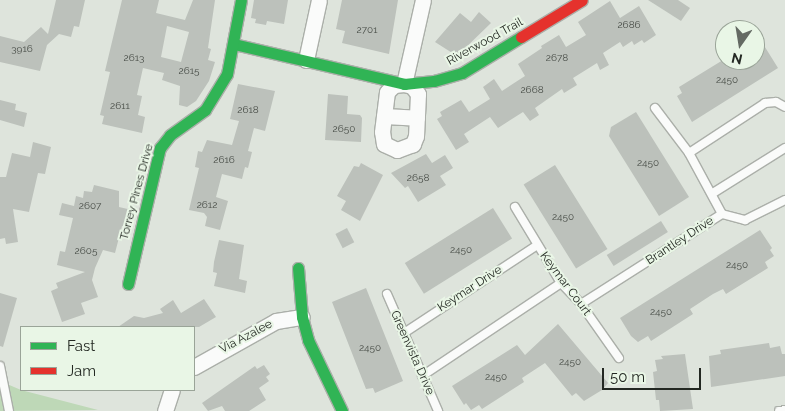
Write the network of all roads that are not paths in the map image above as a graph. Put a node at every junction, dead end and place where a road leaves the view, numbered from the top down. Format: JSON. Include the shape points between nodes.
{"nodes":[{"id":1,"x":241,"y":0,"type":"edge"},
{"id":2,"x":319,"y":0,"type":"edge"},
{"id":3,"x":423,"y":0,"type":"edge"},
{"id":4,"x":582,"y":0,"type":"edge"},
{"id":5,"x":234,"y":44,"type":"junction"},
{"id":6,"x":306,"y":60,"type":"junction"},
{"id":7,"x":404,"y":84,"type":"junction"},
{"id":8,"x":785,"y":107,"type":"edge"},
{"id":9,"x":655,"y":108,"type":"dead end"},
{"id":10,"x":384,"y":116,"type":"junction"},
{"id":11,"x":416,"y":118,"type":"junction"},
{"id":12,"x":785,"y":148,"type":"edge"},
{"id":13,"x":689,"y":153,"type":"junction"},
{"id":14,"x":713,"y":193,"type":"junction"},
{"id":15,"x":785,"y":200,"type":"edge"},
{"id":16,"x":514,"y":207,"type":"dead end"},
{"id":17,"x":722,"y":214,"type":"junction"},
{"id":18,"x":536,"y":246,"type":"junction"},
{"id":19,"x":298,"y":268,"type":"dead end"},
{"id":20,"x":561,"y":283,"type":"junction"},
{"id":21,"x":128,"y":284,"type":"dead end"},
{"id":22,"x":387,"y":294,"type":"dead end"},
{"id":23,"x":581,"y":304,"type":"junction"},
{"id":24,"x":302,"y":317,"type":"junction"},
{"id":25,"x":404,"y":333,"type":"junction"},
{"id":26,"x":619,"y":358,"type":"dead end"},
{"id":27,"x":0,"y":366,"type":"edge"},
{"id":28,"x":195,"y":366,"type":"edge"},
{"id":29,"x":422,"y":376,"type":"junction"},
{"id":30,"x":172,"y":391,"type":"edge"},
{"id":31,"x":785,"y":410,"type":"edge"},
{"id":32,"x":9,"y":411,"type":"edge"},
{"id":33,"x":165,"y":411,"type":"edge"},
{"id":34,"x":342,"y":411,"type":"edge"},
{"id":35,"x":438,"y":411,"type":"edge"},
{"id":36,"x":780,"y":411,"type":"edge"}],
"edges":[{"from":1,"to":5,"type":"street","name":"Torrey Pines Drive"},
{"from":2,"to":6,"type":"street"},
{"from":3,"to":7,"type":"street"},
{"from":4,"to":7,"type":"street","name":"Riverwood Trail","via":[[462,73],[434,81]]},
{"from":5,"to":6,"type":"street"},
{"from":5,"to":21,"type":"street","name":"Torrey Pines Drive","via":[[226,74],[212,101],[170,135],[160,148]]},
{"from":6,"to":7,"type":"street","name":"Riverwood Trail"},
{"from":7,"to":10,"type":"street","via":[[389,88]]},
{"from":7,"to":11,"type":"street","via":[[412,86],[418,94]]},
{"from":8,"to":13,"type":"lane","via":[[776,102],[765,103]]},
{"from":9,"to":13,"type":"lane"},
{"from":10,"to":11,"type":"street"},
{"from":10,"to":11,"type":"street","via":[[382,140],[397,150],[413,144]]},
{"from":12,"to":14,"type":"lane"},
{"from":13,"to":14,"type":"lane"},
{"from":14,"to":17,"type":"lane"},
{"from":15,"to":17,"type":"lane","name":"Brantley Drive","via":[[745,220]]},
{"from":16,"to":18,"type":"lane","name":"Keymar Court"},
{"from":17,"to":23,"type":"lane","name":"Brantley Drive"},
{"from":18,"to":20,"type":"lane","name":"Keymar Court"},
{"from":18,"to":25,"type":"lane","name":"Keymar Drive"},
{"from":19,"to":24,"type":"street"},
{"from":20,"to":23,"type":"lane","name":"Keymar Court"},
{"from":20,"to":29,"type":"lane"},
{"from":22,"to":25,"type":"lane","name":"Greenvista Drive"},
{"from":23,"to":26,"type":"lane","name":"Keymar Court"},
{"from":24,"to":28,"type":"street","name":"Via Azalee","via":[[267,325]]},
{"from":24,"to":34,"type":"street","via":[[322,375]]},
{"from":25,"to":29,"type":"lane","name":"Greenvista Drive"},
{"from":27,"to":32,"type":"lane"},
{"from":29,"to":35,"type":"lane","name":"Greenvista Drive"},
{"from":30,"to":33,"type":"street"},
{"from":31,"to":36,"type":"lane"}]}
